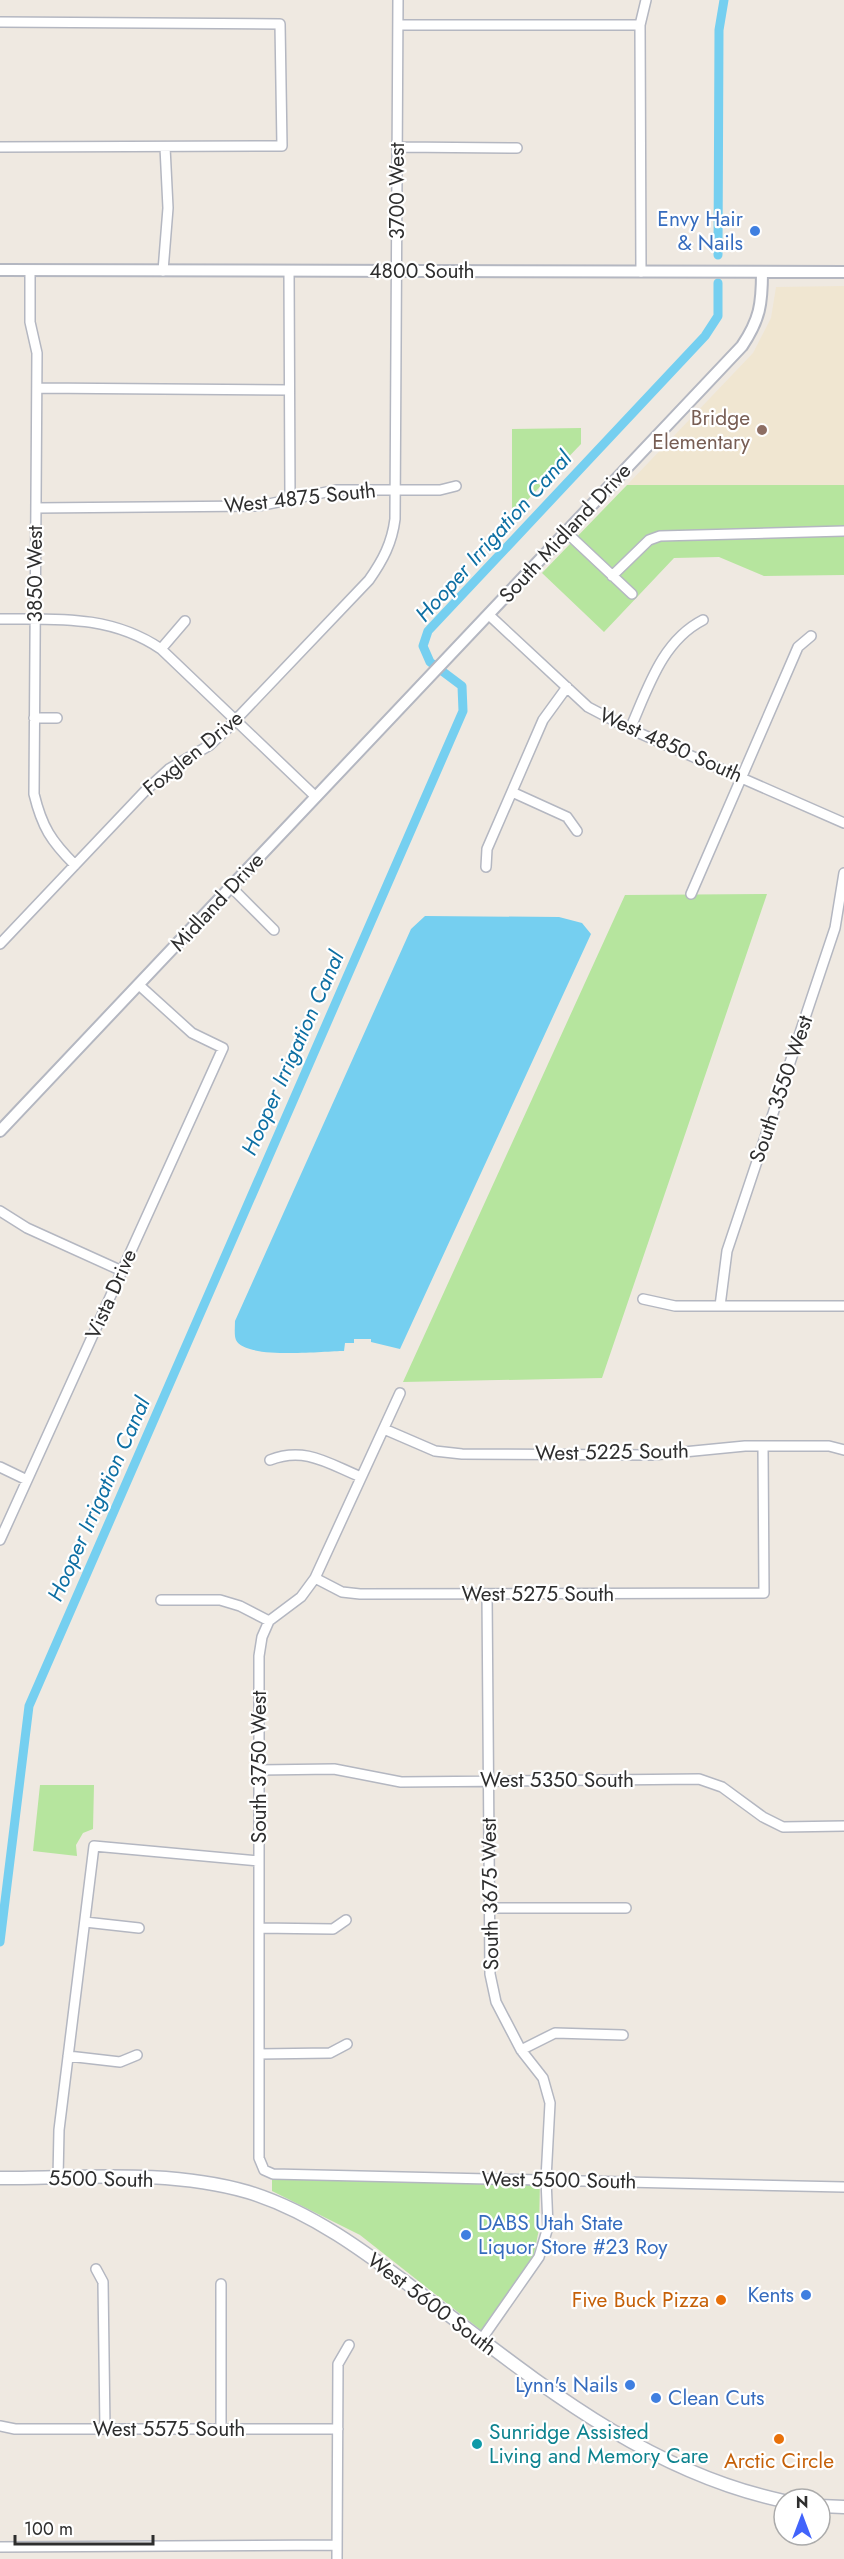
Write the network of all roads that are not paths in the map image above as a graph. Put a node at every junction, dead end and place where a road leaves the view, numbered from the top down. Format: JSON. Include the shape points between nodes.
{"nodes":[{"id":1,"x":398,"y":0,"type":"edge"},
{"id":2,"x":646,"y":0,"type":"edge"},
{"id":3,"x":0,"y":22,"type":"edge"},
{"id":4,"x":398,"y":25,"type":"junction"},
{"id":5,"x":640,"y":25,"type":"junction"},
{"id":6,"x":0,"y":147,"type":"edge"},
{"id":7,"x":165,"y":147,"type":"junction"},
{"id":8,"x":398,"y":147,"type":"junction"},
{"id":9,"x":517,"y":148,"type":"dead end"},
{"id":10,"x":0,"y":270,"type":"edge"},
{"id":11,"x":30,"y":271,"type":"junction"},
{"id":12,"x":163,"y":271,"type":"junction"},
{"id":13,"x":289,"y":271,"type":"junction"},
{"id":14,"x":397,"y":272,"type":"junction"},
{"id":15,"x":641,"y":272,"type":"junction"},
{"id":16,"x":762,"y":272,"type":"junction"},
{"id":17,"x":844,"y":272,"type":"edge"},
{"id":18,"x":37,"y":388,"type":"junction"},
{"id":19,"x":289,"y":390,"type":"junction"},
{"id":20,"x":456,"y":486,"type":"dead end"},
{"id":21,"x":395,"y":490,"type":"junction"},
{"id":22,"x":290,"y":499,"type":"junction"},
{"id":23,"x":36,"y":508,"type":"junction"},
{"id":24,"x":844,"y":531,"type":"edge"},
{"id":25,"x":566,"y":532,"type":"junction"},
{"id":26,"x":612,"y":576,"type":"junction"},
{"id":27,"x":632,"y":594,"type":"dead end"},
{"id":28,"x":489,"y":615,"type":"junction"},
{"id":29,"x":0,"y":619,"type":"edge"},
{"id":30,"x":35,"y":619,"type":"junction"},
{"id":31,"x":185,"y":621,"type":"dead end"},
{"id":32,"x":703,"y":621,"type":"dead end"},
{"id":33,"x":812,"y":636,"type":"dead end"},
{"id":34,"x":161,"y":649,"type":"junction"},
{"id":35,"x":433,"y":673,"type":"joint"},
{"id":36,"x":567,"y":687,"type":"junction"},
{"id":37,"x":34,"y":718,"type":"junction"},
{"id":38,"x":57,"y":718,"type":"dead end"},
{"id":39,"x":236,"y":721,"type":"junction"},
{"id":40,"x":630,"y":729,"type":"junction"},
{"id":41,"x":742,"y":777,"type":"junction"},
{"id":42,"x":512,"y":792,"type":"junction"},
{"id":43,"x":316,"y":797,"type":"junction"},
{"id":44,"x":844,"y":823,"type":"edge"},
{"id":45,"x":577,"y":831,"type":"dead end"},
{"id":46,"x":75,"y":866,"type":"junction"},
{"id":47,"x":486,"y":867,"type":"dead end"},
{"id":48,"x":844,"y":873,"type":"edge"},
{"id":49,"x":231,"y":887,"type":"junction"},
{"id":50,"x":691,"y":894,"type":"dead end"},
{"id":51,"x":274,"y":930,"type":"dead end"},
{"id":52,"x":0,"y":944,"type":"edge"},
{"id":53,"x":139,"y":985,"type":"junction"},
{"id":54,"x":0,"y":1131,"type":"edge"},
{"id":55,"x":0,"y":1210,"type":"edge"},
{"id":56,"x":122,"y":1271,"type":"junction"},
{"id":57,"x":643,"y":1299,"type":"dead end"},
{"id":58,"x":720,"y":1306,"type":"junction"},
{"id":59,"x":844,"y":1306,"type":"edge"},
{"id":60,"x":400,"y":1393,"type":"dead end"},
{"id":61,"x":384,"y":1429,"type":"junction"},
{"id":62,"x":763,"y":1446,"type":"junction"},
{"id":63,"x":844,"y":1450,"type":"edge"},
{"id":64,"x":270,"y":1460,"type":"dead end"},
{"id":65,"x":0,"y":1467,"type":"edge"},
{"id":66,"x":361,"y":1477,"type":"junction"},
{"id":67,"x":27,"y":1480,"type":"junction"},
{"id":68,"x":0,"y":1540,"type":"edge"},
{"id":69,"x":315,"y":1578,"type":"junction"},
{"id":70,"x":487,"y":1594,"type":"junction"},
{"id":71,"x":161,"y":1600,"type":"dead end"},
{"id":72,"x":269,"y":1621,"type":"junction"},
{"id":73,"x":259,"y":1770,"type":"junction"},
{"id":74,"x":489,"y":1780,"type":"junction"},
{"id":75,"x":844,"y":1826,"type":"edge"},
{"id":76,"x":259,"y":1861,"type":"junction"},
{"id":77,"x":490,"y":1908,"type":"junction"},
{"id":78,"x":626,"y":1908,"type":"dead end"},
{"id":79,"x":346,"y":1920,"type":"dead end"},
{"id":80,"x":85,"y":1922,"type":"junction"},
{"id":81,"x":139,"y":1928,"type":"dead end"},
{"id":82,"x":259,"y":1928,"type":"junction"},
{"id":83,"x":624,"y":2035,"type":"dead end"},
{"id":84,"x":347,"y":2044,"type":"dead end"},
{"id":85,"x":521,"y":2050,"type":"junction"},
{"id":86,"x":259,"y":2054,"type":"junction"},
{"id":87,"x":137,"y":2055,"type":"dead end"},
{"id":88,"x":68,"y":2056,"type":"junction"},
{"id":89,"x":273,"y":2174,"type":"joint"},
{"id":90,"x":0,"y":2178,"type":"edge"},
{"id":91,"x":58,"y":2178,"type":"junction"},
{"id":92,"x":546,"y":2179,"type":"junction"},
{"id":93,"x":203,"y":2182,"type":"joint"},
{"id":94,"x":844,"y":2187,"type":"edge"},
{"id":95,"x":96,"y":2269,"type":"dead end"},
{"id":96,"x":221,"y":2284,"type":"dead end"},
{"id":97,"x":482,"y":2340,"type":"junction"},
{"id":98,"x":348,"y":2345,"type":"dead end"},
{"id":99,"x":0,"y":2426,"type":"edge"},
{"id":100,"x":105,"y":2429,"type":"junction"},
{"id":101,"x":221,"y":2429,"type":"junction"},
{"id":102,"x":338,"y":2429,"type":"junction"},
{"id":103,"x":772,"y":2498,"type":"edge"},
{"id":104,"x":338,"y":2545,"type":"junction"},
{"id":105,"x":0,"y":2547,"type":"edge"},
{"id":106,"x":338,"y":2559,"type":"edge"}],
"edges":[{"from":1,"to":4,"type":"street","name":"3700 West"},
{"from":2,"to":5,"type":"street"},
{"from":3,"to":7,"type":"street","via":[[280,24],[282,146]]},
{"from":4,"to":5,"type":"street"},
{"from":4,"to":8,"type":"street","name":"3700 West"},
{"from":5,"to":15,"type":"street"},
{"from":6,"to":7,"type":"street"},
{"from":7,"to":12,"type":"street","via":[[168,208]]},
{"from":8,"to":9,"type":"street"},
{"from":8,"to":14,"type":"street","name":"3700 West"},
{"from":10,"to":11,"type":"street","name":"4800 South"},
{"from":11,"to":12,"type":"street","name":"4800 South"},
{"from":11,"to":18,"type":"street","name":"3850 West","via":[[30,322],[37,353]]},
{"from":12,"to":13,"type":"street","name":"4800 South"},
{"from":13,"to":14,"type":"street","name":"4800 South"},
{"from":13,"to":19,"type":"street"},
{"from":14,"to":15,"type":"street","name":"4800 South"},
{"from":14,"to":21,"type":"street","name":"3700 West"},
{"from":15,"to":16,"type":"street","name":"4800 South"},
{"from":16,"to":17,"type":"street","name":"4800 South"},
{"from":16,"to":25,"type":"street","name":"South Midland Drive","via":[[761,307],[755,328],[742,346]]},
{"from":18,"to":19,"type":"street"},
{"from":18,"to":23,"type":"street","name":"3850 West"},
{"from":19,"to":22,"type":"street"},
{"from":20,"to":21,"type":"street","name":"West 4875 South"},
{"from":21,"to":22,"type":"street","name":"West 4875 South","via":[[336,490]]},
{"from":21,"to":39,"type":"street","name":"Foxglen Drive","via":[[392,540],[382,562]]},
{"from":22,"to":23,"type":"street","name":"West 4875 South","via":[[259,506]]},
{"from":23,"to":30,"type":"street","name":"3850 West"},
{"from":24,"to":26,"type":"street","via":[[660,536],[649,540]]},
{"from":25,"to":26,"type":"street"},
{"from":25,"to":28,"type":"street","name":"South Midland Drive"},
{"from":26,"to":27,"type":"street"},
{"from":28,"to":35,"type":"street","name":"South Midland Drive"},
{"from":28,"to":36,"type":"street","name":"West 4850 South"},
{"from":29,"to":30,"type":"street"},
{"from":30,"to":34,"type":"street","via":[[102,622],[142,636]]},
{"from":30,"to":37,"type":"street","name":"3850 West"},
{"from":31,"to":34,"type":"street"},
{"from":32,"to":40,"type":"street","via":[[685,629],[659,663]]},
{"from":33,"to":41,"type":"street","via":[[798,647]]},
{"from":34,"to":39,"type":"street"},
{"from":35,"to":43,"type":"street","name":"Midland Drive"},
{"from":36,"to":40,"type":"street","name":"West 4850 South","via":[[588,707]]},
{"from":36,"to":42,"type":"street","via":[[543,720]]},
{"from":37,"to":38,"type":"street"},
{"from":37,"to":46,"type":"street","name":"3850 West","via":[[34,794],[41,822],[52,842]]},
{"from":39,"to":43,"type":"street"},
{"from":39,"to":46,"type":"street","name":"Foxglen Drive","via":[[210,745],[169,769]]},
{"from":40,"to":41,"type":"street","name":"West 4850 South"},
{"from":41,"to":44,"type":"street","name":"West 4850 South"},
{"from":41,"to":50,"type":"street"},
{"from":42,"to":45,"type":"street","via":[[567,817]]},
{"from":42,"to":47,"type":"street","via":[[487,849]]},
{"from":43,"to":49,"type":"street","name":"Midland Drive"},
{"from":46,"to":52,"type":"street","name":"Foxglen Drive"},
{"from":48,"to":58,"type":"street","name":"South 3550 West","via":[[835,928],[727,1251]]},
{"from":49,"to":51,"type":"street"},
{"from":49,"to":53,"type":"street","name":"Midland Drive"},
{"from":53,"to":54,"type":"street","name":"Midland Drive"},
{"from":53,"to":56,"type":"street","name":"Vista Drive","via":[[192,1032],[223,1048]]},
{"from":55,"to":56,"type":"street","via":[[27,1228]]},
{"from":56,"to":67,"type":"street","name":"Vista Drive"},
{"from":57,"to":58,"type":"street","via":[[675,1306]]},
{"from":58,"to":59,"type":"street"},
{"from":60,"to":61,"type":"street"},
{"from":61,"to":62,"type":"street","name":"West 5225 South","via":[[435,1451],[462,1454],[653,1455]]},
{"from":61,"to":66,"type":"street"},
{"from":62,"to":63,"type":"street","name":"West 5225 South","via":[[829,1446]]},
{"from":62,"to":70,"type":"street","name":"West 5275 South","via":[[764,1593]]},
{"from":64,"to":66,"type":"street","via":[[286,1454],[305,1454]]},
{"from":65,"to":67,"type":"street"},
{"from":66,"to":69,"type":"street"},
{"from":67,"to":68,"type":"street","name":"Vista Drive"},
{"from":69,"to":70,"type":"street","name":"West 5275 South","via":[[342,1592],[360,1594]]},
{"from":69,"to":72,"type":"street","via":[[301,1597]]},
{"from":70,"to":74,"type":"street","name":"South 3675 West"},
{"from":71,"to":72,"type":"street","via":[[220,1600]]},
{"from":72,"to":73,"type":"street","name":"South 3750 West","via":[[259,1656]]},
{"from":73,"to":74,"type":"street","name":"West 5350 South","via":[[334,1769],[401,1782]]},
{"from":73,"to":76,"type":"street","name":"South 3750 West"},
{"from":74,"to":75,"type":"street","name":"West 5350 South","via":[[699,1779],[722,1787],[783,1827]]},
{"from":74,"to":77,"type":"street","name":"South 3675 West"},
{"from":76,"to":80,"type":"street","via":[[94,1846]]},
{"from":76,"to":82,"type":"street","name":"South 3750 West"},
{"from":77,"to":78,"type":"street"},
{"from":77,"to":85,"type":"street","name":"South 3675 West","via":[[490,1974],[496,2002]]},
{"from":79,"to":82,"type":"street","via":[[333,1929]]},
{"from":80,"to":81,"type":"street"},
{"from":80,"to":88,"type":"street"},
{"from":82,"to":86,"type":"street","name":"South 3750 West"},
{"from":83,"to":85,"type":"street","via":[[555,2033]]},
{"from":84,"to":86,"type":"street","via":[[330,2053]]},
{"from":85,"to":92,"type":"street","name":"South 3675 West","via":[[543,2078],[550,2103]]},
{"from":86,"to":89,"type":"street","name":"South 3750 West","via":[[258,2158],[264,2170]]},
{"from":87,"to":88,"type":"street","via":[[120,2062]]},
{"from":88,"to":91,"type":"street"},
{"from":89,"to":92,"type":"street","name":"West 5500 South"},
{"from":90,"to":91,"type":"main road","name":"5500 South"},
{"from":91,"to":93,"type":"main road","name":"5500 South"},
{"from":92,"to":94,"type":"street","name":"West 5500 South"},
{"from":92,"to":97,"type":"street","name":"South 3675 West","via":[[548,2227],[539,2257]]},
{"from":93,"to":97,"type":"main road","name":"West 5600 South","via":[[248,2192],[294,2210],[348,2241]]},
{"from":95,"to":100,"type":"street","via":[[103,2282]]},
{"from":96,"to":101,"type":"street"},
{"from":97,"to":103,"type":"main road","name":"West 5600 South","via":[[566,2404],[656,2456],[726,2485]]},
{"from":98,"to":102,"type":"street","via":[[338,2364]]},
{"from":99,"to":100,"type":"street","name":"West 5575 South"},
{"from":100,"to":101,"type":"street","name":"West 5575 South"},
{"from":101,"to":102,"type":"street","name":"West 5575 South"},
{"from":102,"to":104,"type":"street"},
{"from":104,"to":105,"type":"street"},
{"from":104,"to":106,"type":"street"}]}
